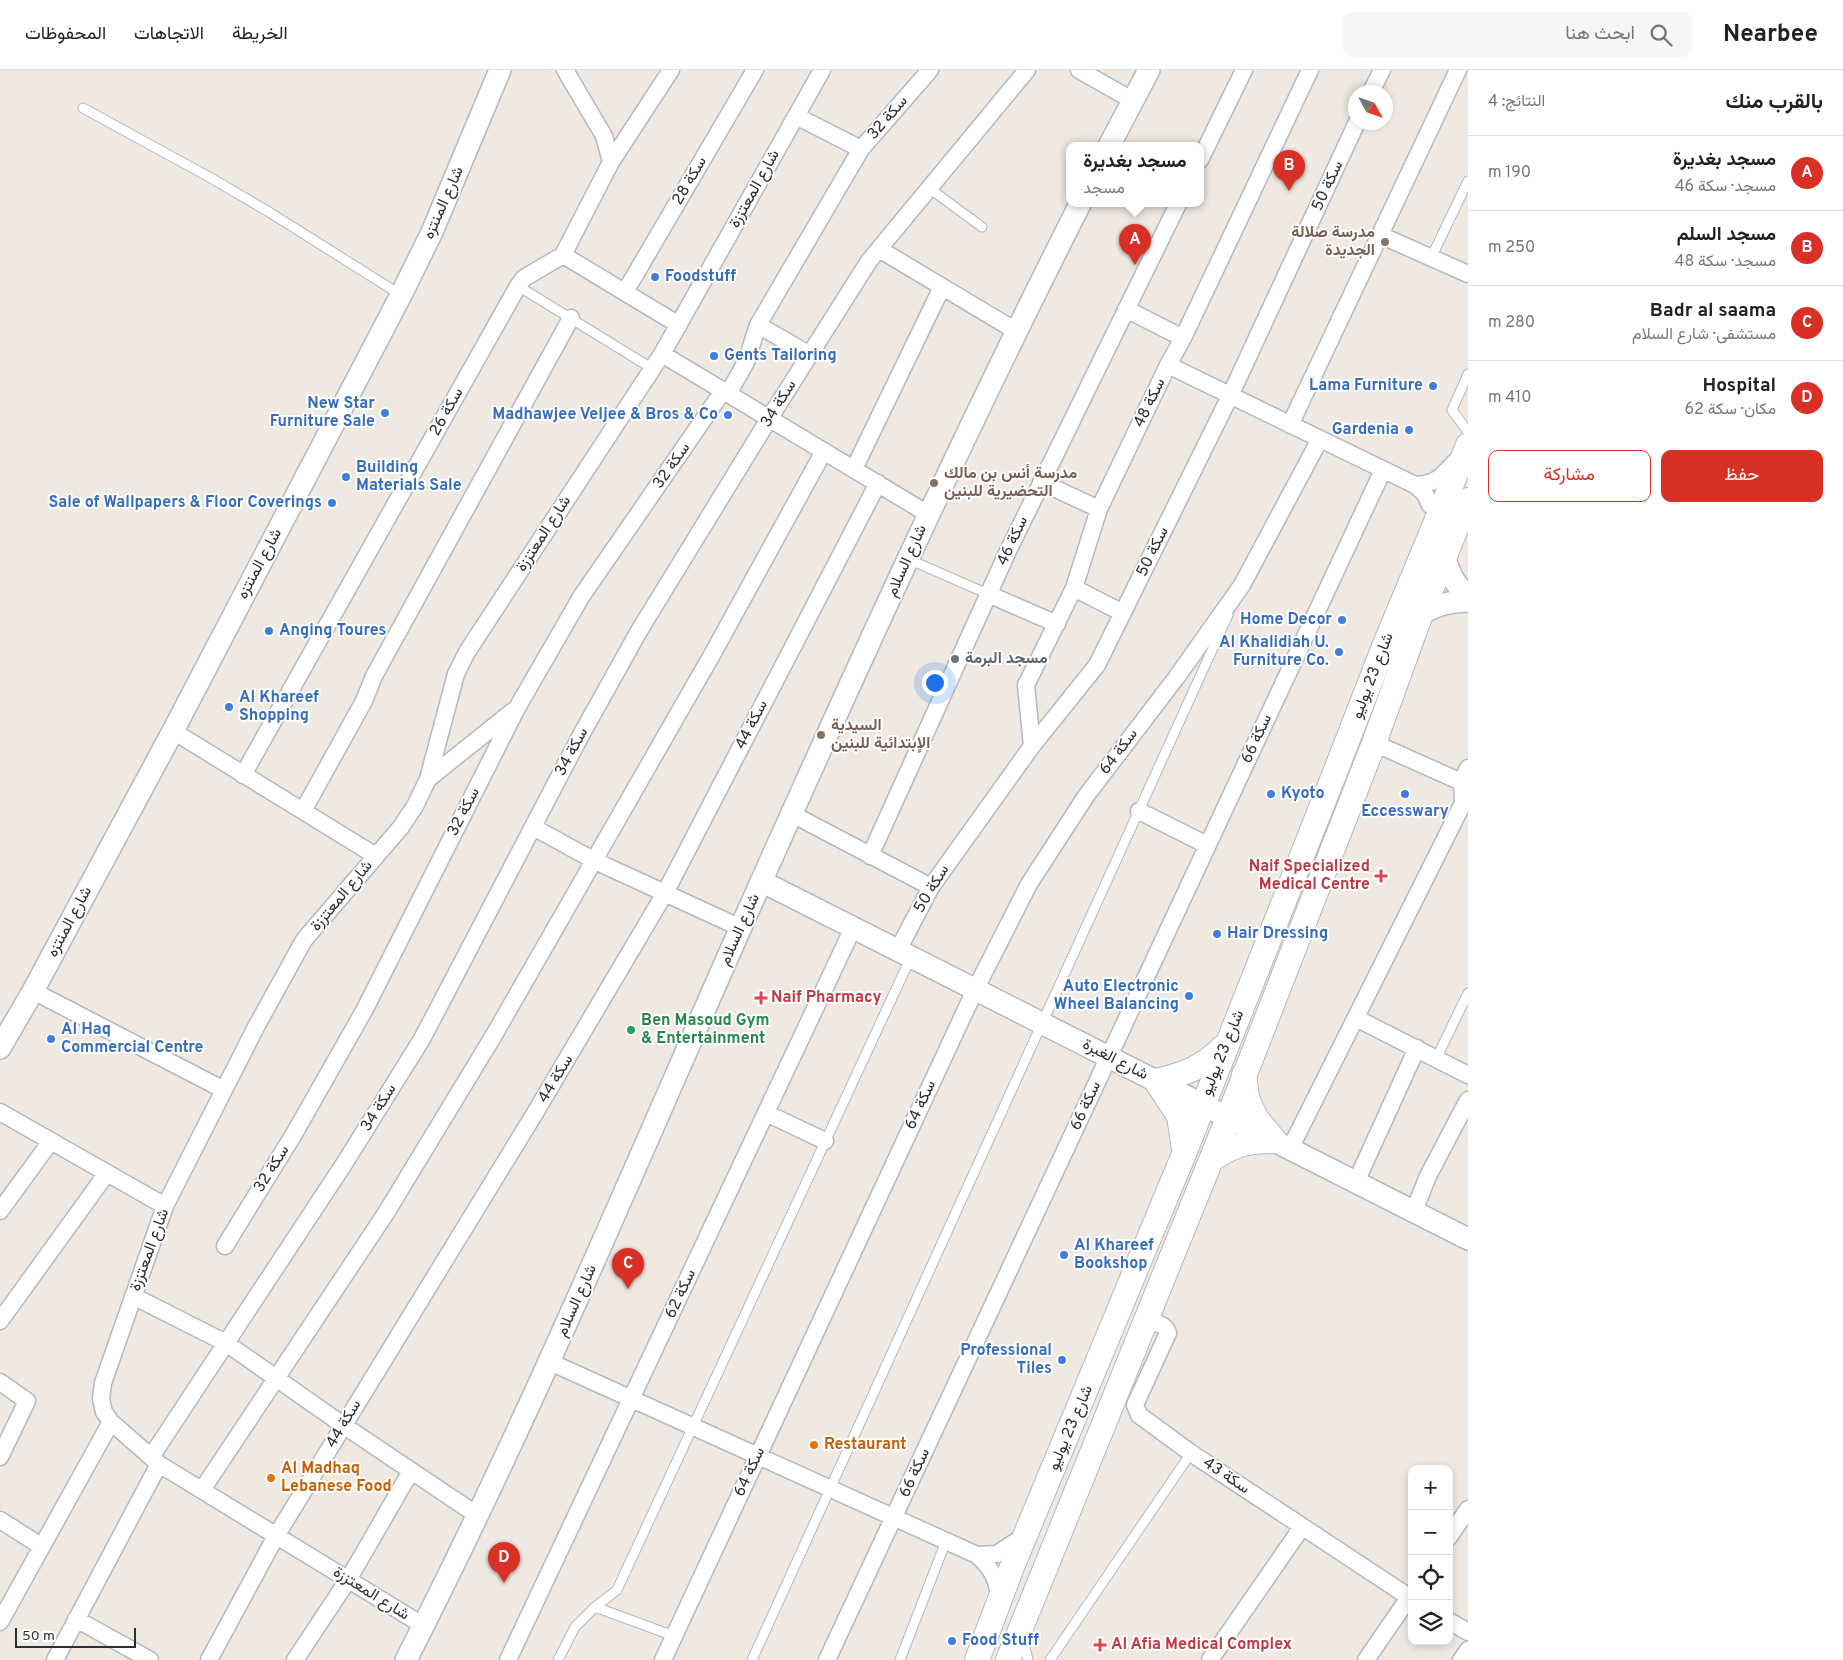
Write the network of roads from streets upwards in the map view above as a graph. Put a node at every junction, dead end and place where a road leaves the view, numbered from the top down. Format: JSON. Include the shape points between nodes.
{"nodes":[{"id":1,"x":500,"y":70,"type":"edge"},
{"id":2,"x":565,"y":70,"type":"edge"},
{"id":3,"x":672,"y":70,"type":"edge"},
{"id":4,"x":755,"y":70,"type":"edge"},
{"id":5,"x":822,"y":70,"type":"edge"},
{"id":6,"x":930,"y":70,"type":"edge"},
{"id":7,"x":1027,"y":70,"type":"edge"},
{"id":8,"x":1079,"y":70,"type":"edge"},
{"id":9,"x":1149,"y":70,"type":"edge"},
{"id":10,"x":1244,"y":70,"type":"edge"},
{"id":11,"x":1310,"y":70,"type":"edge"},
{"id":12,"x":1382,"y":70,"type":"edge"},
{"id":13,"x":1458,"y":70,"type":"edge"},
{"id":14,"x":1374,"y":85,"type":"edge"},
{"id":15,"x":1132,"y":100,"type":"junction"},
{"id":16,"x":796,"y":116,"type":"junction"},
{"id":17,"x":1354,"y":130,"type":"edge"},
{"id":18,"x":1111,"y":142,"type":"edge"},
{"id":19,"x":861,"y":149,"type":"junction"},
{"id":20,"x":1204,"y":152,"type":"edge"},
{"id":21,"x":611,"y":162,"type":"junction"},
{"id":22,"x":1078,"y":207,"type":"edge"},
{"id":23,"x":1177,"y":207,"type":"edge"},
{"id":24,"x":1380,"y":235,"type":"junction"},
{"id":25,"x":879,"y":249,"type":"junction"},
{"id":26,"x":563,"y":255,"type":"junction"},
{"id":27,"x":1468,"y":274,"type":"edge"},
{"id":28,"x":942,"y":287,"type":"junction"},
{"id":29,"x":624,"y":292,"type":"junction"},
{"id":30,"x":1126,"y":309,"type":"junction"},
{"id":31,"x":571,"y":318,"type":"road end"},
{"id":32,"x":679,"y":325,"type":"junction"},
{"id":33,"x":758,"y":325,"type":"junction"},
{"id":34,"x":1016,"y":330,"type":"junction"},
{"id":35,"x":1183,"y":338,"type":"junction"},
{"id":36,"x":662,"y":354,"type":"junction"},
{"id":37,"x":810,"y":355,"type":"junction"},
{"id":38,"x":1168,"y":365,"type":"junction"},
{"id":39,"x":726,"y":392,"type":"junction"},
{"id":40,"x":1230,"y":396,"type":"junction"},
{"id":41,"x":769,"y":418,"type":"junction"},
{"id":42,"x":1290,"y":425,"type":"junction"},
{"id":43,"x":1320,"y":439,"type":"junction"},
{"id":44,"x":1467,"y":443,"type":"edge"},
{"id":45,"x":824,"y":451,"type":"junction"},
{"id":46,"x":854,"y":469,"type":"junction"},
{"id":47,"x":1383,"y":470,"type":"junction"},
{"id":48,"x":1041,"y":482,"type":"junction"},
{"id":49,"x":878,"y":483,"type":"junction"},
{"id":50,"x":1415,"y":486,"type":"junction"},
{"id":51,"x":1468,"y":500,"type":"edge"},
{"id":52,"x":1443,"y":501,"type":"junction"},
{"id":53,"x":1099,"y":509,"type":"junction"},
{"id":54,"x":928,"y":514,"type":"junction"},
{"id":55,"x":1444,"y":556,"type":"junction"},
{"id":56,"x":1074,"y":588,"type":"junction"},
{"id":57,"x":988,"y":594,"type":"junction"},
{"id":58,"x":1468,"y":597,"type":"edge"},
{"id":59,"x":1468,"y":602,"type":"edge"},
{"id":60,"x":1123,"y":613,"type":"junction"},
{"id":61,"x":1421,"y":614,"type":"junction"},
{"id":62,"x":1056,"y":624,"type":"junction"},
{"id":63,"x":516,"y":708,"type":"junction"},
{"id":64,"x":173,"y":731,"type":"junction"},
{"id":65,"x":1374,"y":743,"type":"junction"},
{"id":66,"x":1032,"y":746,"type":"junction"},
{"id":67,"x":244,"y":774,"type":"junction"},
{"id":68,"x":1466,"y":778,"type":"edge"},
{"id":69,"x":428,"y":779,"type":"junction"},
{"id":70,"x":304,"y":811,"type":"junction"},
{"id":71,"x":1139,"y":811,"type":"road end"},
{"id":72,"x":792,"y":814,"type":"junction"},
{"id":73,"x":533,"y":827,"type":"junction"},
{"id":74,"x":1207,"y":845,"type":"junction"},
{"id":75,"x":376,"y":856,"type":"junction"},
{"id":76,"x":870,"y":856,"type":"junction"},
{"id":77,"x":595,"y":861,"type":"junction"},
{"id":78,"x":761,"y":881,"type":"junction"},
{"id":79,"x":931,"y":887,"type":"junction"},
{"id":80,"x":665,"y":892,"type":"junction"},
{"id":81,"x":740,"y":928,"type":"junction"},
{"id":82,"x":854,"y":928,"type":"junction"},
{"id":83,"x":904,"y":954,"type":"junction"},
{"id":84,"x":975,"y":990,"type":"junction"},
{"id":85,"x":33,"y":991,"type":"junction"},
{"id":86,"x":1356,"y":1018,"type":"junction"},
{"id":87,"x":3,"y":1036,"type":"edge"},
{"id":88,"x":1226,"y":1044,"type":"junction"},
{"id":89,"x":1417,"y":1048,"type":"junction"},
{"id":90,"x":1109,"y":1057,"type":"junction"},
{"id":91,"x":1244,"y":1074,"type":"junction"},
{"id":92,"x":1468,"y":1075,"type":"edge"},
{"id":93,"x":1156,"y":1081,"type":"junction"},
{"id":94,"x":224,"y":1090,"type":"junction"},
{"id":95,"x":1468,"y":1100,"type":"edge"},
{"id":96,"x":1202,"y":1104,"type":"junction"},
{"id":97,"x":0,"y":1112,"type":"edge"},
{"id":98,"x":766,"y":1113,"type":"junction"},
{"id":99,"x":1228,"y":1118,"type":"junction"},
{"id":100,"x":51,"y":1141,"type":"junction"},
{"id":101,"x":825,"y":1141,"type":"road end"},
{"id":102,"x":1282,"y":1145,"type":"junction"},
{"id":103,"x":1184,"y":1154,"type":"junction"},
{"id":104,"x":1212,"y":1159,"type":"junction"},
{"id":105,"x":106,"y":1173,"type":"junction"},
{"id":106,"x":1356,"y":1182,"type":"junction"},
{"id":107,"x":165,"y":1206,"type":"junction"},
{"id":108,"x":0,"y":1211,"type":"edge"},
{"id":109,"x":1414,"y":1212,"type":"junction"},
{"id":110,"x":1468,"y":1239,"type":"edge"},
{"id":111,"x":225,"y":1246,"type":"dead end"},
{"id":112,"x":133,"y":1296,"type":"junction"},
{"id":113,"x":0,"y":1321,"type":"edge"},
{"id":114,"x":1146,"y":1321,"type":"junction"},
{"id":115,"x":226,"y":1343,"type":"junction"},
{"id":116,"x":550,"y":1362,"type":"junction"},
{"id":117,"x":277,"y":1378,"type":"junction"},
{"id":118,"x":0,"y":1382,"type":"edge"},
{"id":119,"x":631,"y":1399,"type":"junction"},
{"id":120,"x":111,"y":1422,"type":"junction"},
{"id":121,"x":343,"y":1425,"type":"junction"},
{"id":122,"x":757,"y":1455,"type":"junction"},
{"id":123,"x":0,"y":1457,"type":"edge"},
{"id":124,"x":155,"y":1460,"type":"junction"},
{"id":125,"x":411,"y":1471,"type":"junction"},
{"id":126,"x":202,"y":1490,"type":"junction"},
{"id":127,"x":1468,"y":1509,"type":"edge"},
{"id":128,"x":477,"y":1515,"type":"junction"},
{"id":129,"x":894,"y":1517,"type":"junction"},
{"id":130,"x":0,"y":1520,"type":"edge"},
{"id":131,"x":1302,"y":1527,"type":"junction"},
{"id":132,"x":1453,"y":1531,"type":"edge"},
{"id":133,"x":1026,"y":1534,"type":"junction"},
{"id":134,"x":276,"y":1536,"type":"junction"},
{"id":135,"x":41,"y":1546,"type":"junction"},
{"id":136,"x":977,"y":1555,"type":"junction"},
{"id":137,"x":348,"y":1580,"type":"junction"},
{"id":138,"x":1408,"y":1594,"type":"edge"},
{"id":139,"x":1000,"y":1599,"type":"junction"},
{"id":140,"x":1408,"y":1600,"type":"edge"},
{"id":141,"x":76,"y":1618,"type":"junction"},
{"id":142,"x":0,"y":1622,"type":"edge"},
{"id":143,"x":1453,"y":1623,"type":"edge"},
{"id":144,"x":424,"y":1626,"type":"junction"},
{"id":145,"x":1468,"y":1632,"type":"edge"},
{"id":146,"x":1468,"y":1650,"type":"edge"},
{"id":147,"x":130,"y":1655,"type":"edge"},
{"id":148,"x":55,"y":1660,"type":"edge"},
{"id":149,"x":150,"y":1660,"type":"edge"},
{"id":150,"x":209,"y":1660,"type":"edge"},
{"id":151,"x":295,"y":1660,"type":"edge"},
{"id":152,"x":406,"y":1660,"type":"edge"},
{"id":153,"x":508,"y":1660,"type":"edge"},
{"id":154,"x":663,"y":1660,"type":"edge"},
{"id":155,"x":827,"y":1660,"type":"edge"},
{"id":156,"x":977,"y":1660,"type":"edge"},
{"id":157,"x":1008,"y":1660,"type":"edge"},
{"id":158,"x":1210,"y":1660,"type":"edge"},
{"id":159,"x":1366,"y":1660,"type":"edge"},
{"id":160,"x":1461,"y":1660,"type":"edge"}],
"edges":[{"from":1,"to":64,"type":"street","name":"شارع المنتزه","via":[[432,232]]},
{"from":2,"to":21,"type":"street","via":[[604,136]]},
{"from":3,"to":21,"type":"street"},
{"from":4,"to":29,"type":"street","name":"سكة 28"},
{"from":5,"to":16,"type":"street","name":"شارع المعتززة"},
{"from":6,"to":19,"type":"street","name":"سكة 32"},
{"from":7,"to":25,"type":"street","name":"سكة 34"},
{"from":8,"to":15,"type":"street"},
{"from":9,"to":15,"type":"street"},
{"from":10,"to":20,"type":"street"},
{"from":11,"to":35,"type":"street","name":"سكة 48"},
{"from":12,"to":14,"type":"street"},
{"from":13,"to":24,"type":"street"},
{"from":15,"to":18,"type":"street"},
{"from":16,"to":19,"type":"street"},
{"from":16,"to":32,"type":"street","name":"شارع المعتززة"},
{"from":17,"to":40,"type":"street","name":"سكة 50"},
{"from":19,"to":33,"type":"street","name":"سكة 32"},
{"from":21,"to":26,"type":"street"},
{"from":22,"to":34,"type":"street","name":"شارع السلام"},
{"from":23,"to":30,"type":"street","name":"سكة 46"},
{"from":24,"to":27,"type":"street"},
{"from":24,"to":42,"type":"street"},
{"from":25,"to":28,"type":"street"},
{"from":25,"to":37,"type":"street","name":"سكة 34"},
{"from":26,"to":29,"type":"street"},
{"from":26,"to":67,"type":"street","name":"سكة 26","via":[[524,278],[518,286]]},
{"from":28,"to":34,"type":"street"},
{"from":28,"to":46,"type":"street"},
{"from":29,"to":32,"type":"street"},
{"from":30,"to":35,"type":"street"},
{"from":30,"to":48,"type":"street","name":"سكة 46"},
{"from":31,"to":70,"type":"street","via":[[374,676]]},
{"from":32,"to":36,"type":"street","name":"شارع المعتززة"},
{"from":33,"to":37,"type":"street"},
{"from":33,"to":39,"type":"street","name":"سكة 32","via":[[746,362]]},
{"from":34,"to":54,"type":"street","name":"شارع السلام"},
{"from":35,"to":38,"type":"street","name":"سكة 48"},
{"from":36,"to":39,"type":"street"},
{"from":36,"to":69,"type":"street","name":"شارع المعتززة","via":[[467,652],[456,674]]},
{"from":37,"to":41,"type":"street","name":"سكة 34"},
{"from":38,"to":40,"type":"street"},
{"from":38,"to":53,"type":"street","name":"سكة 48"},
{"from":39,"to":41,"type":"street"},
{"from":39,"to":63,"type":"street","name":"سكة 32","via":[[581,597]]},
{"from":40,"to":42,"type":"street"},
{"from":40,"to":60,"type":"street","name":"سكة 50"},
{"from":41,"to":45,"type":"street"},
{"from":41,"to":73,"type":"street","name":"سكة 34","via":[[639,631]]},
{"from":42,"to":43,"type":"street"},
{"from":43,"to":47,"type":"street"},
{"from":43,"to":84,"type":"street","name":"سكة 64","via":[[1242,585],[1086,796],[1029,884]]},
{"from":44,"to":50,"type":"street","via":[[1438,480]]},
{"from":44,"to":52,"type":"main road","name":"شارع 23 يوليو"},
{"from":45,"to":46,"type":"street"},
{"from":45,"to":77,"type":"street"},
{"from":46,"to":49,"type":"street"},
{"from":47,"to":50,"type":"street"},
{"from":47,"to":74,"type":"street","name":"سكة 66"},
{"from":48,"to":53,"type":"street"},
{"from":48,"to":57,"type":"street","name":"سكة 46"},
{"from":49,"to":54,"type":"street"},
{"from":49,"to":80,"type":"street","name":"سكة 44"},
{"from":50,"to":52,"type":"street","via":[[1426,494],[1430,504]]},
{"from":51,"to":55,"type":"main road","name":"شارع 23 يوليو"},
{"from":52,"to":88,"type":"main road","name":"شارع 23 يوليو"},
{"from":53,"to":56,"type":"street","name":"سكة 48"},
{"from":54,"to":72,"type":"street","name":"شارع السلام"},
{"from":55,"to":58,"type":"street","via":[[1450,575]]},
{"from":55,"to":61,"type":"main road","name":"شارع 23 يوليو"},
{"from":56,"to":60,"type":"street"},
{"from":56,"to":62,"type":"street","name":"سكة 48"},
{"from":57,"to":62,"type":"street"},
{"from":57,"to":76,"type":"street","name":"سكة 46"},
{"from":59,"to":61,"type":"street","via":[[1448,602]]},
{"from":60,"to":66,"type":"street","name":"سكة 50","via":[[1097,665]]},
{"from":61,"to":65,"type":"main road","name":"شارع 23 يوليو"},
{"from":62,"to":66,"type":"street","name":"سكة 48","via":[[1026,684]]},
{"from":63,"to":69,"type":"street"},
{"from":63,"to":111,"type":"street","name":"سكة 32","via":[[365,1008],[294,1134]]},
{"from":64,"to":67,"type":"street"},
{"from":64,"to":85,"type":"street","name":"شارع المنتزه"},
{"from":65,"to":68,"type":"street"},
{"from":65,"to":91,"type":"main road","name":"شارع 23 يوليو"},
{"from":66,"to":79,"type":"street","name":"سكة 50"},
{"from":67,"to":70,"type":"street"},
{"from":68,"to":86,"type":"street","via":[[1463,803]]},
{"from":69,"to":75,"type":"street","name":"شارع المعتززة","via":[[401,827]]},
{"from":70,"to":75,"type":"street"},
{"from":71,"to":74,"type":"street"},
{"from":72,"to":76,"type":"street"},
{"from":72,"to":78,"type":"street","name":"شارع السلام"},
{"from":73,"to":77,"type":"street"},
{"from":73,"to":115,"type":"street","name":"سكة 34","via":[[422,1039]]},
{"from":74,"to":90,"type":"street","name":"سكة 66"},
{"from":75,"to":94,"type":"street","name":"شارع المعتززة","via":[[304,940]]},
{"from":76,"to":79,"type":"street"},
{"from":77,"to":80,"type":"street"},
{"from":77,"to":117,"type":"street","via":[[386,1213]]},
{"from":78,"to":81,"type":"street","name":"شارع السلام"},
{"from":78,"to":82,"type":"street","name":"شارع الغبرة"},
{"from":79,"to":83,"type":"street","name":"سكة 50"},
{"from":80,"to":81,"type":"street"},
{"from":80,"to":121,"type":"street","name":"سكة 44","via":[[535,1113]]},
{"from":81,"to":116,"type":"street","name":"شارع السلام"},
{"from":82,"to":83,"type":"street","name":"شارع الغبرة"},
{"from":82,"to":98,"type":"street","name":"سكة 62"},
{"from":83,"to":84,"type":"street","name":"شارع الغبرة"},
{"from":84,"to":90,"type":"street","name":"شارع الغبرة"},
{"from":84,"to":122,"type":"street","name":"سكة 64"},
{"from":85,"to":87,"type":"street","name":"شارع المنتزه"},
{"from":85,"to":94,"type":"street"},
{"from":86,"to":89,"type":"street"},
{"from":86,"to":102,"type":"street"},
{"from":88,"to":93,"type":"main road","via":[[1195,1070]]},
{"from":88,"to":96,"type":"main road","name":"شارع 23 يوليو"},
{"from":89,"to":92,"type":"street"},
{"from":89,"to":106,"type":"street"},
{"from":90,"to":93,"type":"street","name":"شارع الغبرة"},
{"from":90,"to":129,"type":"street","name":"سكة 66"},
{"from":91,"to":99,"type":"main road","name":"شارع 23 يوليو"},
{"from":91,"to":102,"type":"main road","via":[[1247,1098],[1256,1118]]},
{"from":93,"to":96,"type":"street","name":"شارع الغبرة"},
{"from":93,"to":103,"type":"main road","via":[[1179,1116]]},
{"from":94,"to":107,"type":"street","name":"شارع المعتززة"},
{"from":95,"to":109,"type":"street","via":[[1428,1176]]},
{"from":96,"to":99,"type":"street","name":"شارع الغبرة"},
{"from":96,"to":103,"type":"main road","name":"شارع 23 يوليو"},
{"from":97,"to":100,"type":"street"},
{"from":98,"to":101,"type":"street"},
{"from":98,"to":119,"type":"street","name":"سكة 62"},
{"from":99,"to":102,"type":"street","name":"شارع الغبرة"},
{"from":99,"to":104,"type":"main road","name":"شارع 23 يوليو"},
{"from":100,"to":105,"type":"street"},
{"from":100,"to":108,"type":"street"},
{"from":102,"to":104,"type":"main road","via":[[1250,1141],[1232,1146]]},
{"from":102,"to":106,"type":"street","name":"شارع الغبرة"},
{"from":103,"to":133,"type":"main road","name":"شارع 23 يوليو"},
{"from":104,"to":114,"type":"main road","name":"شارع 23 يوليو"},
{"from":105,"to":107,"type":"street"},
{"from":105,"to":113,"type":"street"},
{"from":106,"to":109,"type":"street","name":"شارع الغبرة"},
{"from":107,"to":112,"type":"street","name":"شارع المعتززة"},
{"from":109,"to":110,"type":"street","name":"شارع الغبرة"},
{"from":112,"to":115,"type":"street"},
{"from":112,"to":120,"type":"street","name":"شارع المعتززة","via":[[103,1383],[101,1399]]},
{"from":114,"to":131,"type":"street","name":"سكة 43","via":[[1162,1325],[1168,1333],[1135,1405],[1137,1411],[1191,1453]]},
{"from":114,"to":157,"type":"main road","name":"شارع 23 يوليو"},
{"from":115,"to":117,"type":"street"},
{"from":115,"to":124,"type":"street","name":"سكة 34"},
{"from":116,"to":119,"type":"street"},
{"from":116,"to":128,"type":"street","name":"شارع السلام"},
{"from":117,"to":121,"type":"street"},
{"from":117,"to":126,"type":"street"},
{"from":118,"to":123,"type":"street","via":[[27,1401]]},
{"from":119,"to":122,"type":"street"},
{"from":119,"to":153,"type":"street","name":"سكة 62"},
{"from":120,"to":124,"type":"street","name":"شارع المعتززة"},
{"from":120,"to":135,"type":"street"},
{"from":121,"to":125,"type":"street"},
{"from":121,"to":134,"type":"street","name":"سكة 44"},
{"from":122,"to":129,"type":"street"},
{"from":122,"to":154,"type":"street","name":"سكة 64"},
{"from":124,"to":126,"type":"street","name":"شارع المعتززة"},
{"from":124,"to":141,"type":"street","name":"سكة 34"},
{"from":125,"to":128,"type":"street"},
{"from":125,"to":137,"type":"street"},
{"from":126,"to":134,"type":"street","name":"شارع المعتززة"},
{"from":127,"to":132,"type":"street"},
{"from":128,"to":144,"type":"street","name":"شارع السلام"},
{"from":129,"to":136,"type":"street"},
{"from":129,"to":155,"type":"street","name":"سكة 66"},
{"from":130,"to":135,"type":"street"},
{"from":131,"to":138,"type":"street","name":"سكة 43"},
{"from":131,"to":158,"type":"street"},
{"from":133,"to":136,"type":"street","via":[[998,1554]]},
{"from":133,"to":139,"type":"main road","name":"شارع 23 يوليو"},
{"from":134,"to":137,"type":"street","name":"شارع المعتززة"},
{"from":134,"to":150,"type":"street","name":"سكة 44"},
{"from":135,"to":142,"type":"street"},
{"from":136,"to":139,"type":"street","via":[[997,1581]]},
{"from":137,"to":144,"type":"street","name":"شارع المعتززة"},
{"from":137,"to":151,"type":"street"},
{"from":139,"to":156,"type":"main road","name":"شارع 23 يوليو"},
{"from":140,"to":159,"type":"street"},
{"from":141,"to":147,"type":"street"},
{"from":141,"to":148,"type":"street","name":"سكة 34"},
{"from":143,"to":145,"type":"street"},
{"from":144,"to":152,"type":"street","name":"شارع السلام"},
{"from":146,"to":160,"type":"street"},
{"from":147,"to":149,"type":"street"}]}
